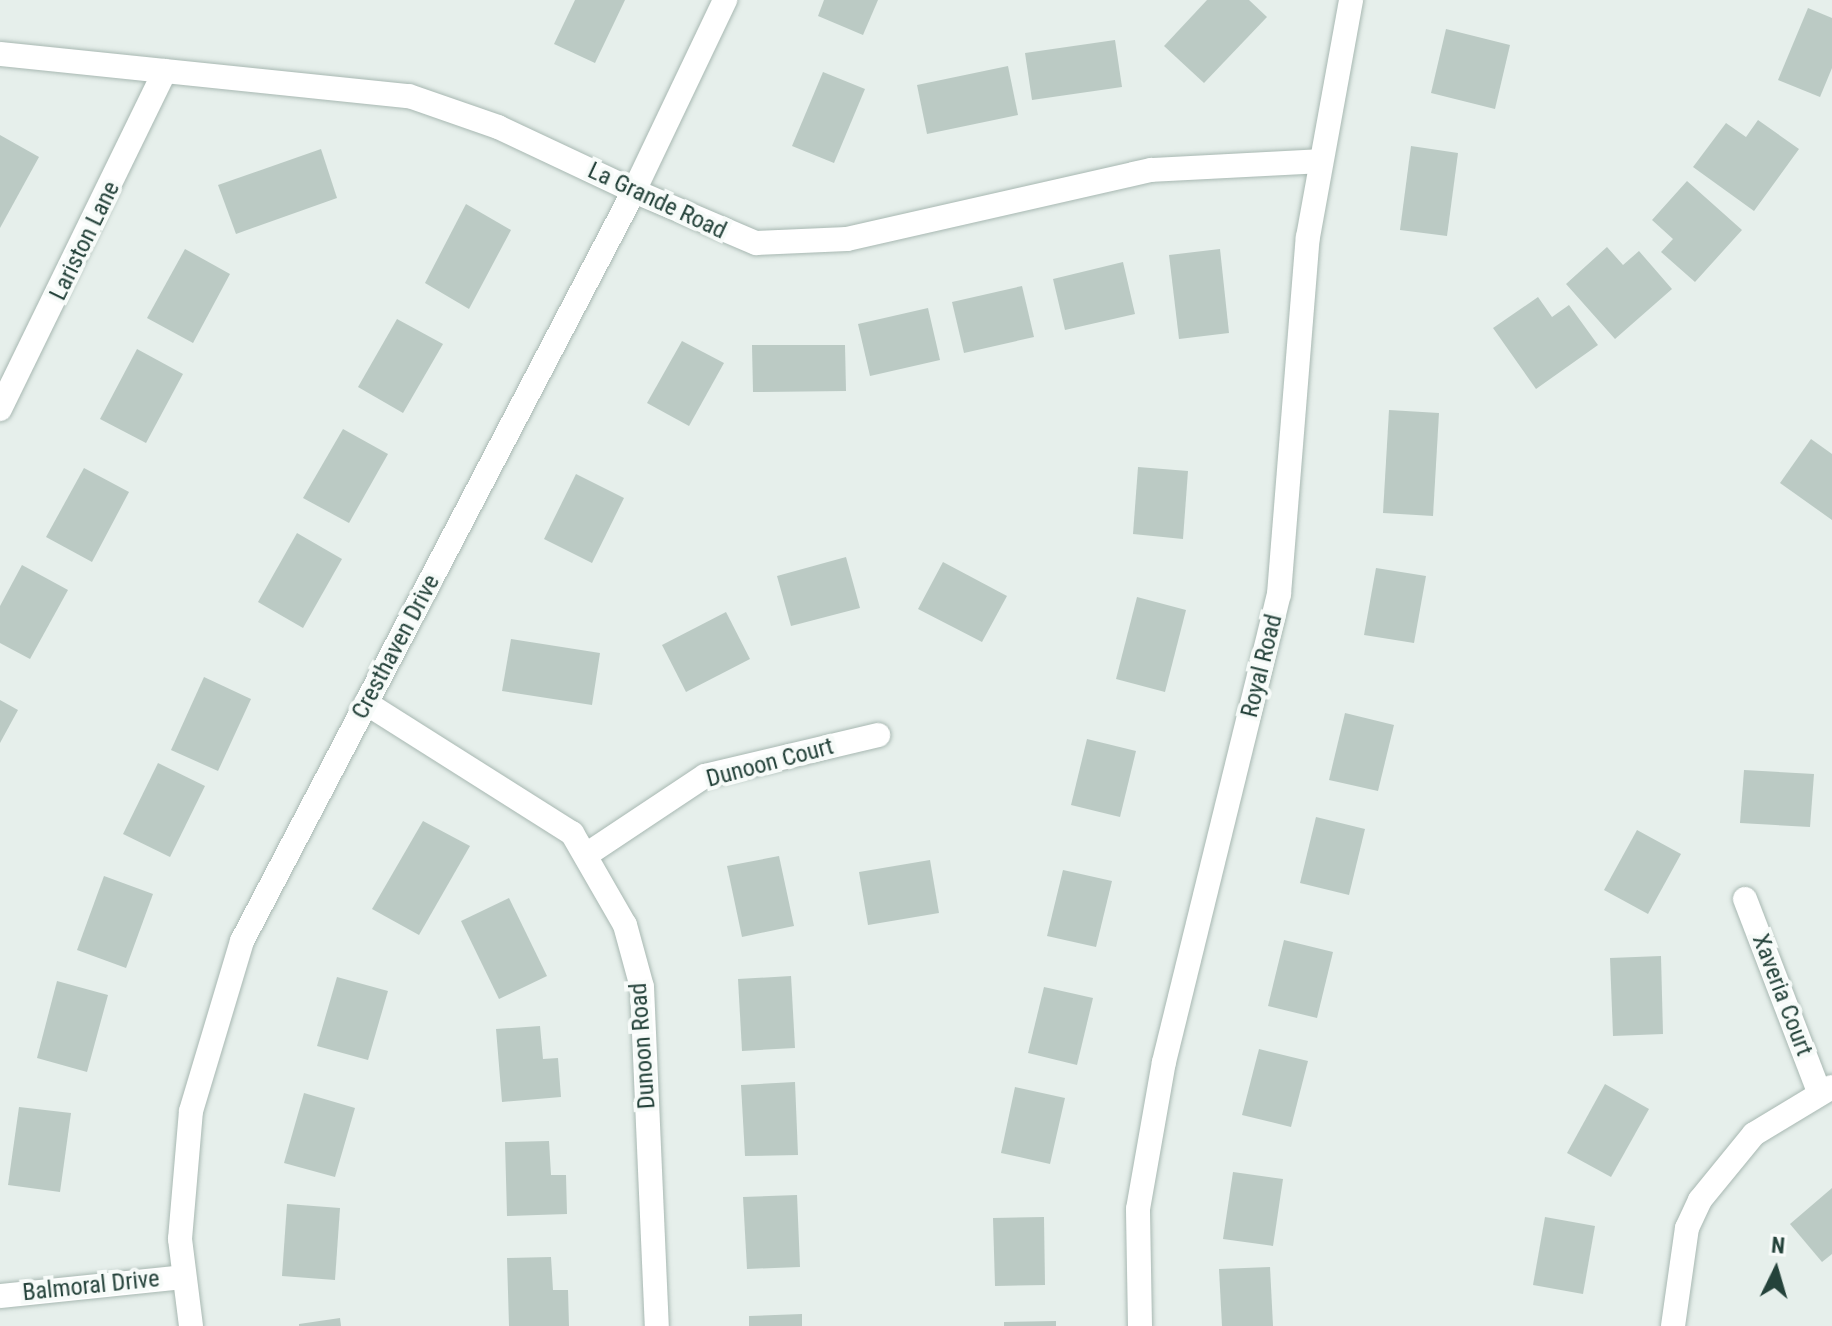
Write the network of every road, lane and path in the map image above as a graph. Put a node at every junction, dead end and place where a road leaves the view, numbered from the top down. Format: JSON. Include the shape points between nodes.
{"nodes":[{"id":1,"x":725,"y":0,"type":"edge"},
{"id":2,"x":1351,"y":0,"type":"edge"},
{"id":3,"x":0,"y":54,"type":"edge"},
{"id":4,"x":165,"y":71,"type":"junction"},
{"id":5,"x":1321,"y":161,"type":"junction"},
{"id":6,"x":634,"y":191,"type":"junction"},
{"id":7,"x":0,"y":409,"type":"edge"},
{"id":8,"x":366,"y":703,"type":"junction"},
{"id":9,"x":878,"y":735,"type":"dead end"},
{"id":10,"x":586,"y":855,"type":"junction"},
{"id":11,"x":1745,"y":899,"type":"dead end"},
{"id":12,"x":1826,"y":1089,"type":"edge"},
{"id":13,"x":183,"y":1277,"type":"junction"},
{"id":14,"x":0,"y":1296,"type":"edge"},
{"id":15,"x":191,"y":1326,"type":"edge"},
{"id":16,"x":657,"y":1326,"type":"edge"},
{"id":17,"x":1140,"y":1326,"type":"edge"},
{"id":18,"x":1673,"y":1326,"type":"edge"}],
"edges":[{"from":1,"to":6,"type":"street","name":"Cresthaven Drive"},
{"from":2,"to":5,"type":"street","name":"Royal Road"},
{"from":3,"to":4,"type":"street","name":"La Grande Road"},
{"from":4,"to":6,"type":"street","name":"La Grande Road","via":[[409,96],[498,127]]},
{"from":4,"to":7,"type":"street","name":"Lariston Lane"},
{"from":5,"to":6,"type":"street","name":"La Grande Road","via":[[1151,170],[847,239],[756,243]]},
{"from":5,"to":17,"type":"street","name":"Royal Road","via":[[1308,237],[1279,594],[1164,1062],[1138,1209]]},
{"from":6,"to":8,"type":"street","name":"Cresthaven Drive"},
{"from":8,"to":10,"type":"street","name":"Dunoon Road","via":[[529,803],[572,833]]},
{"from":8,"to":13,"type":"street","name":"Cresthaven Drive","via":[[242,941],[211,1026],[191,1111]]},
{"from":9,"to":10,"type":"street","name":"Dunoon Court","via":[[705,776]]},
{"from":10,"to":16,"type":"street","name":"Dunoon Road","via":[[625,925],[642,987]]},
{"from":11,"to":12,"type":"street","name":"Xaveria Court"},
{"from":12,"to":18,"type":"street","via":[[1754,1134],[1700,1200],[1687,1228]]},
{"from":13,"to":14,"type":"street","name":"Balmoral Drive"},
{"from":13,"to":15,"type":"street","name":"Cresthaven Drive"}]}
